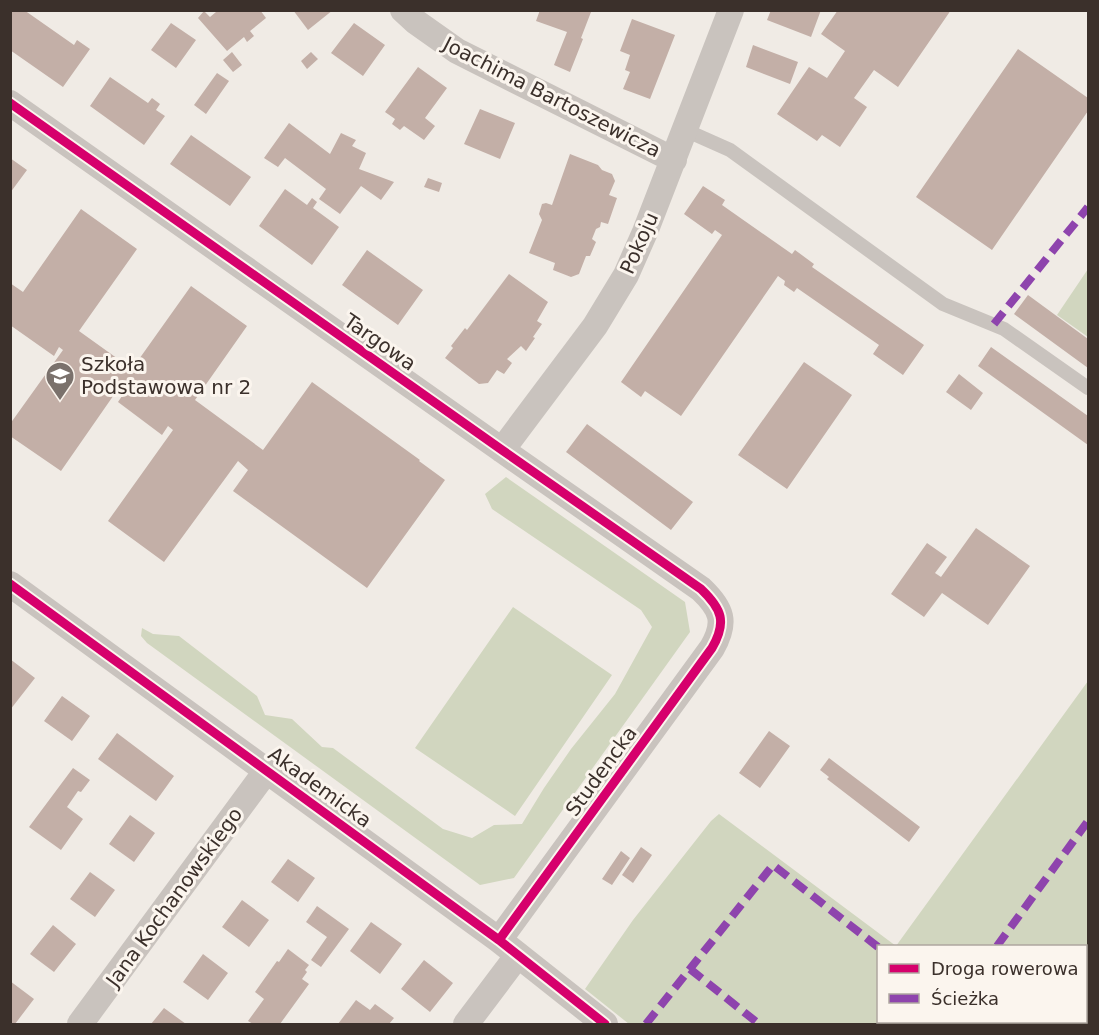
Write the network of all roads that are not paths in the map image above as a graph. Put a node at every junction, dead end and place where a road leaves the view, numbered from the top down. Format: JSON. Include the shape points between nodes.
{"nodes":[{"id":1,"x":403,"y":10,"type":"edge"},
{"id":2,"x":731,"y":10,"type":"edge"},
{"id":3,"x":10,"y":103,"type":"edge"},
{"id":4,"x":685,"y":130,"type":"junction"},
{"id":5,"x":674,"y":160,"type":"junction"},
{"id":6,"x":1089,"y":388,"type":"edge"},
{"id":7,"x":502,"y":450,"type":"junction"},
{"id":8,"x":13,"y":590,"type":"edge"},
{"id":9,"x":721,"y":618,"type":"joint"},
{"id":10,"x":267,"y":770,"type":"junction"},
{"id":11,"x":508,"y":947,"type":"junction"},
{"id":12,"x":80,"y":1024,"type":"edge"},
{"id":13,"x":466,"y":1024,"type":"edge"},
{"id":14,"x":605,"y":1024,"type":"edge"}],
"edges":[{"from":1,"to":5,"type":"street","name":"Joachima Bartoszewicza","via":[[457,51]]},
{"from":2,"to":4,"type":"street","name":"Pokoju"},
{"from":3,"to":7,"type":"street","name":"Targowa"},
{"from":4,"to":5,"type":"street","name":"Pokoju"},
{"from":4,"to":6,"type":"lane","via":[[730,150],[943,304],[1005,329]]},
{"from":5,"to":7,"type":"street","name":"Pokoju","via":[[626,275],[595,326]]},
{"from":7,"to":9,"type":"street","name":"Targowa","via":[[701,589],[718,608]]},
{"from":8,"to":10,"type":"street","name":"Akademicka"},
{"from":9,"to":11,"type":"street","name":"Studencka","via":[[712,648]]},
{"from":10,"to":11,"type":"street","name":"Akademicka"},
{"from":10,"to":12,"type":"street","name":"Jana Kochanowskiego"},
{"from":11,"to":13,"type":"street","name":"Studencka"},
{"from":11,"to":14,"type":"street","name":"Akademicka"}]}
